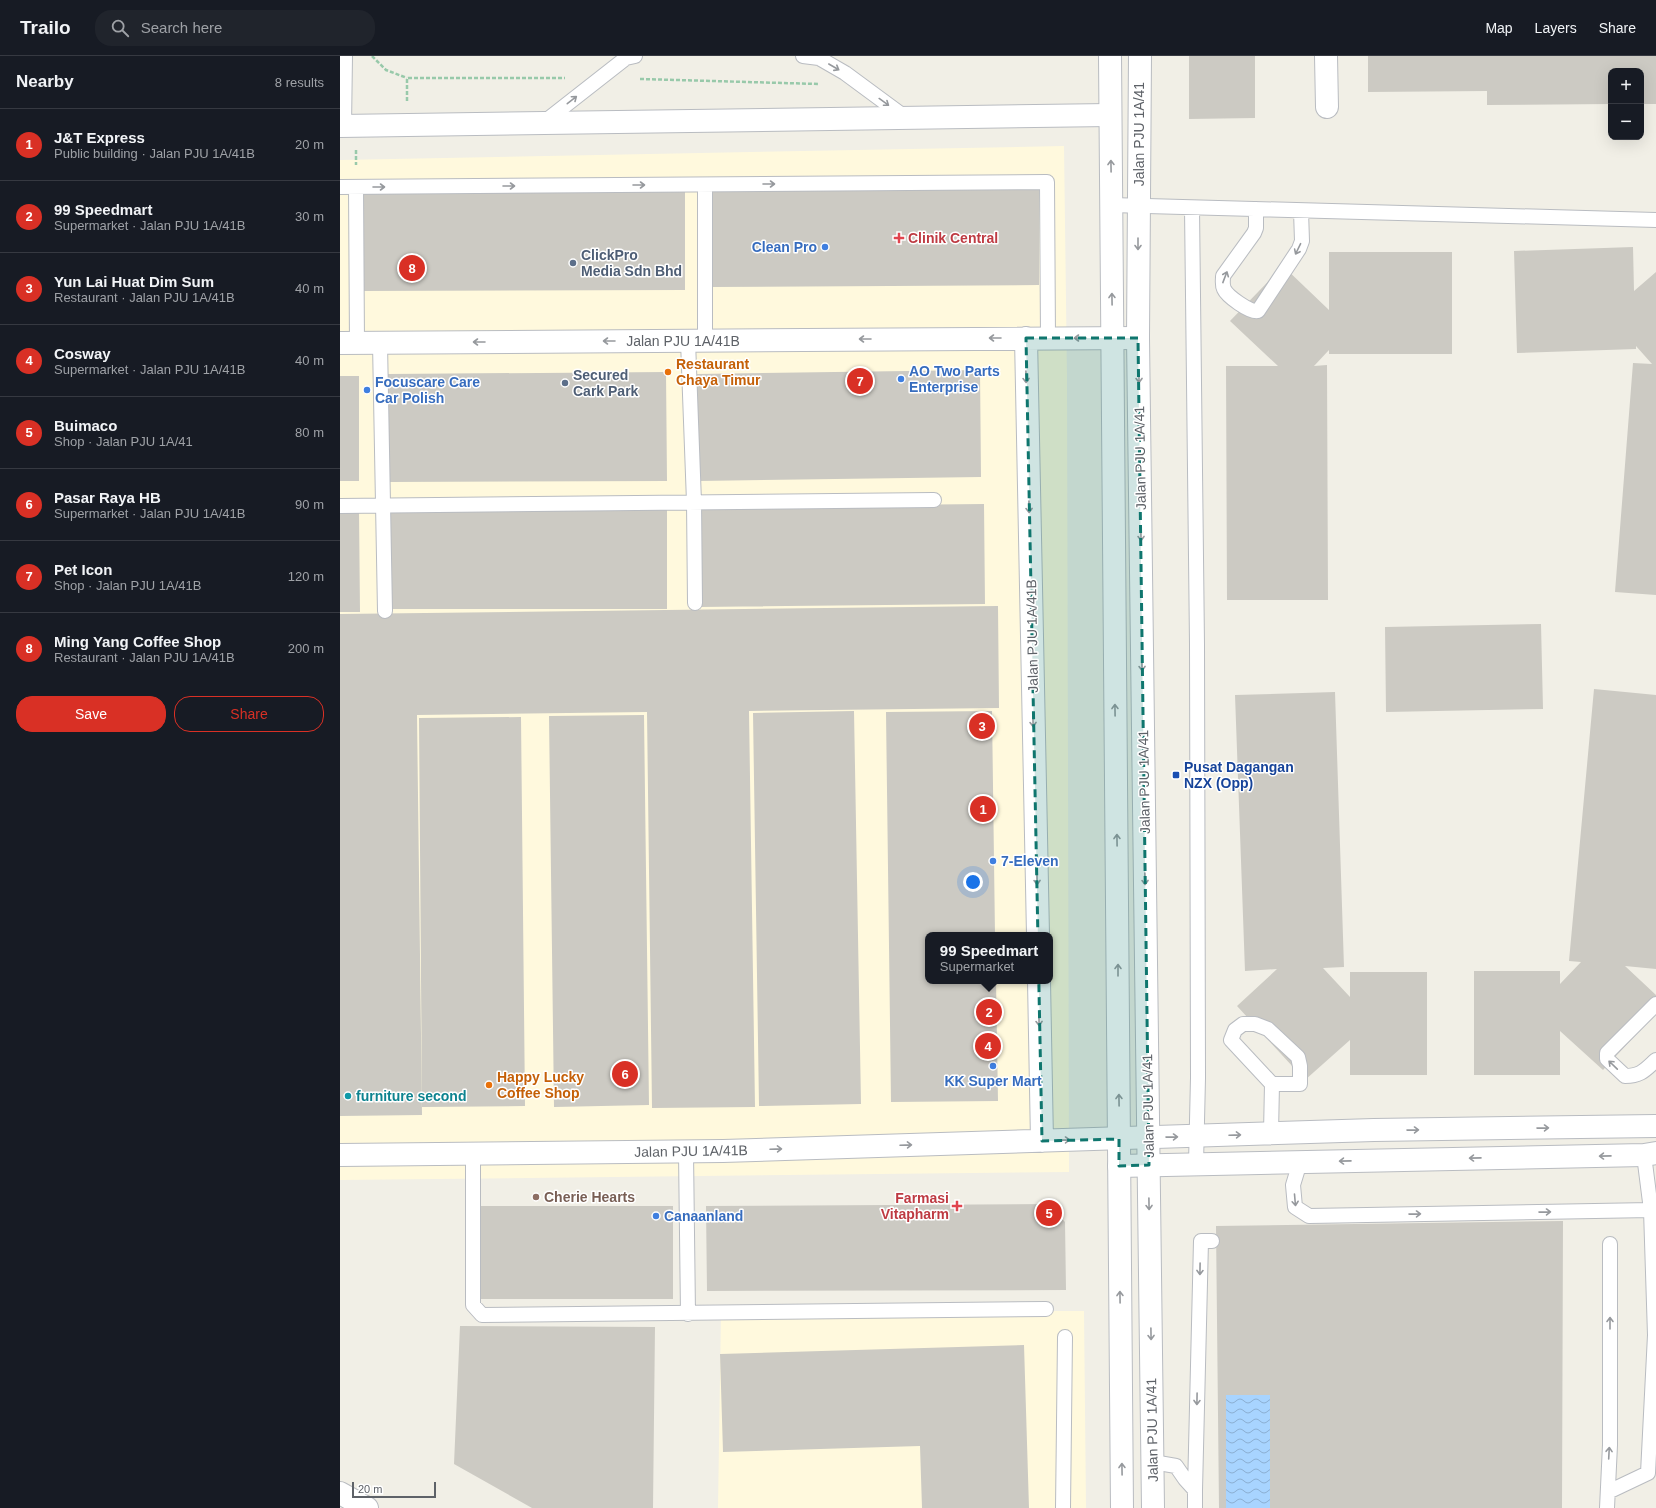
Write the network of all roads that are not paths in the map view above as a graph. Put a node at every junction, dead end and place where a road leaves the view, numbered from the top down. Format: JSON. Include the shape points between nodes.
{"nodes":[{"id":1,"x":342,"y":56,"type":"edge"},
{"id":2,"x":635,"y":56,"type":"edge"},
{"id":3,"x":803,"y":56,"type":"edge"},
{"id":4,"x":1110,"y":56,"type":"edge"},
{"id":5,"x":1140,"y":56,"type":"edge"},
{"id":6,"x":1326,"y":56,"type":"edge"},
{"id":7,"x":1327,"y":107,"type":"dead end"},
{"id":8,"x":1110,"y":115,"type":"junction"},
{"id":9,"x":907,"y":118,"type":"junction"},
{"id":10,"x":543,"y":123,"type":"junction"},
{"id":11,"x":345,"y":126,"type":"edge"},
{"id":12,"x":705,"y":184,"type":"junction"},
{"id":13,"x":340,"y":187,"type":"edge"},
{"id":14,"x":356,"y":187,"type":"junction"},
{"id":15,"x":1111,"y":205,"type":"junction"},
{"id":16,"x":1139,"y":205,"type":"junction"},
{"id":17,"x":1192,"y":208,"type":"junction"},
{"id":18,"x":1256,"y":209,"type":"junction"},
{"id":19,"x":1301,"y":210,"type":"junction"},
{"id":20,"x":1656,"y":220,"type":"edge"},
{"id":21,"x":1026,"y":338,"type":"junction"},
{"id":22,"x":1048,"y":338,"type":"junction"},
{"id":23,"x":1112,"y":338,"type":"junction"},
{"id":24,"x":1138,"y":338,"type":"junction"},
{"id":25,"x":696,"y":341,"type":"junction"},
{"id":26,"x":348,"y":343,"type":"edge"},
{"id":27,"x":380,"y":343,"type":"junction"},
{"id":28,"x":934,"y":500,"type":"dead end"},
{"id":29,"x":694,"y":502,"type":"junction"},
{"id":30,"x":340,"y":506,"type":"edge"},
{"id":31,"x":382,"y":506,"type":"junction"},
{"id":32,"x":695,"y":603,"type":"dead end"},
{"id":33,"x":385,"y":611,"type":"dead end"},
{"id":34,"x":1038,"y":932,"type":"edge"},
{"id":35,"x":1039,"y":984,"type":"edge"},
{"id":36,"x":1656,"y":1004,"type":"edge"},
{"id":37,"x":1656,"y":1060,"type":"edge"},
{"id":38,"x":1272,"y":1084,"type":"junction"},
{"id":39,"x":1656,"y":1126,"type":"edge"},
{"id":40,"x":1272,"y":1134,"type":"junction"},
{"id":41,"x":1196,"y":1136,"type":"junction"},
{"id":42,"x":1148,"y":1137,"type":"junction"},
{"id":43,"x":1119,"y":1139,"type":"junction"},
{"id":44,"x":1042,"y":1141,"type":"junction"},
{"id":45,"x":686,"y":1152,"type":"junction"},
{"id":46,"x":473,"y":1154,"type":"junction"},
{"id":47,"x":1650,"y":1154,"type":"edge"},
{"id":48,"x":340,"y":1155,"type":"edge"},
{"id":49,"x":1300,"y":1162,"type":"junction"},
{"id":50,"x":1196,"y":1164,"type":"junction"},
{"id":51,"x":1149,"y":1165,"type":"junction"},
{"id":52,"x":1119,"y":1166,"type":"junction"},
{"id":53,"x":1651,"y":1210,"type":"junction"},
{"id":54,"x":1212,"y":1241,"type":"dead end"},
{"id":55,"x":1610,"y":1244,"type":"dead end"},
{"id":56,"x":1046,"y":1309,"type":"dead end"},
{"id":57,"x":688,"y":1314,"type":"junction"},
{"id":58,"x":1065,"y":1337,"type":"dead end"},
{"id":59,"x":1153,"y":1462,"type":"junction"},
{"id":60,"x":1195,"y":1490,"type":"junction"},
{"id":61,"x":1608,"y":1492,"type":"junction"},
{"id":62,"x":340,"y":1493,"type":"edge"},
{"id":63,"x":367,"y":1508,"type":"edge"},
{"id":64,"x":1064,"y":1508,"type":"edge"},
{"id":65,"x":1122,"y":1508,"type":"edge"},
{"id":66,"x":1153,"y":1508,"type":"edge"},
{"id":67,"x":1195,"y":1508,"type":"edge"},
{"id":68,"x":1607,"y":1508,"type":"edge"}],
"edges":[{"from":1,"to":11,"type":"street"},
{"from":10,"to":2,"type":"lane","one_way":true,"via":[[626,58]]},
{"from":3,"to":9,"type":"lane","one_way":true,"via":[[819,58],[845,73]]},
{"from":4,"to":8,"type":"street","name":"Jalan PJU 1A/41"},
{"from":5,"to":16,"type":"street","name":"Jalan PJU 1A/41"},
{"from":6,"to":7,"type":"street"},
{"from":8,"to":9,"type":"street"},
{"from":15,"to":8,"type":"street","name":"Jalan PJU 1A/41","one_way":true},
{"from":9,"to":10,"type":"street"},
{"from":10,"to":11,"type":"street"},
{"from":14,"to":12,"type":"lane","one_way":true},
{"from":12,"to":22,"type":"lane","one_way":true,"via":[[1047,182]]},
{"from":12,"to":25,"type":"lane"},
{"from":13,"to":14,"type":"lane"},
{"from":14,"to":26,"type":"lane"},
{"from":15,"to":16,"type":"lane"},
{"from":23,"to":15,"type":"street","name":"Jalan PJU 1A/41","one_way":true},
{"from":16,"to":17,"type":"lane"},
{"from":16,"to":24,"type":"street","name":"Jalan PJU 1A/41","one_way":true},
{"from":17,"to":18,"type":"lane"},
{"from":17,"to":41,"type":"lane","via":[[1197,644]]},
{"from":18,"to":19,"type":"lane"},
{"from":19,"to":18,"type":"lane","one_way":true,"via":[[1302,241],[1299,249],[1258,311],[1253,312],[1224,290],[1222,283],[1223,276],[1254,233]]},
{"from":19,"to":20,"type":"lane"},
{"from":21,"to":22,"type":"street","name":"Jalan PJU 1A/41B"},
{"from":21,"to":25,"type":"street","name":"Jalan PJU 1A/41B","one_way":true},
{"from":21,"to":34,"type":"street","name":"Jalan PJU 1A/41B","one_way":true},
{"from":23,"to":22,"type":"street","name":"Jalan PJU 1A/41B","one_way":true},
{"from":23,"to":24,"type":"street","name":"Jalan PJU 1A/41B"},
{"from":43,"to":23,"type":"street","name":"Jalan PJU 1A/41","one_way":true},
{"from":24,"to":42,"type":"street","name":"Jalan PJU 1A/41","one_way":true},
{"from":25,"to":27,"type":"street","name":"Jalan PJU 1A/41B","one_way":true},
{"from":25,"to":29,"type":"lane"},
{"from":26,"to":27,"type":"street","name":"Jalan PJU 1A/41B"},
{"from":27,"to":31,"type":"lane"},
{"from":28,"to":29,"type":"lane"},
{"from":29,"to":31,"type":"lane"},
{"from":29,"to":32,"type":"lane"},
{"from":30,"to":31,"type":"lane"},
{"from":31,"to":33,"type":"lane"},
{"from":35,"to":44,"type":"street","one_way":true},
{"from":37,"to":36,"type":"lane","one_way":true,"via":[[1636,1076],[1625,1076],[1607,1059],[1607,1053]]},
{"from":38,"to":38,"type":"lane","via":[[1300,1084],[1298,1057],[1268,1029],[1255,1024],[1243,1024],[1231,1040]]},
{"from":38,"to":40,"type":"lane"},
{"from":40,"to":39,"type":"street","name":"Jalan PJU 1A/41B","one_way":true},
{"from":41,"to":40,"type":"street","name":"Jalan PJU 1A/41B","one_way":true},
{"from":42,"to":41,"type":"street","name":"Jalan PJU 1A/41B","one_way":true},
{"from":41,"to":50,"type":"lane"},
{"from":42,"to":43,"type":"street","name":"Jalan PJU 1A/41B"},
{"from":42,"to":51,"type":"street","name":"Jalan PJU 1A/41"},
{"from":44,"to":43,"type":"street","name":"Jalan PJU 1A/41B","one_way":true},
{"from":43,"to":52,"type":"street","name":"Jalan PJU 1A/41"},
{"from":45,"to":44,"type":"street","name":"Jalan PJU 1A/41B","one_way":true},
{"from":45,"to":46,"type":"street","name":"Jalan PJU 1A/41B"},
{"from":45,"to":57,"type":"lane"},
{"from":46,"to":48,"type":"street","name":"Jalan PJU 1A/41B"},
{"from":46,"to":57,"type":"lane","via":[[473,1305],[482,1315]]},
{"from":47,"to":49,"type":"street","one_way":true},
{"from":47,"to":53,"type":"lane"},
{"from":49,"to":50,"type":"street"},
{"from":49,"to":53,"type":"lane","one_way":true,"via":[[1293,1185],[1295,1207],[1309,1216]]},
{"from":50,"to":51,"type":"street"},
{"from":51,"to":52,"type":"street"},
{"from":51,"to":59,"type":"street","name":"Jalan PJU 1A/41","one_way":true},
{"from":65,"to":52,"type":"street","name":"Jalan PJU 1A/41","one_way":true},
{"from":53,"to":61,"type":"lane","via":[[1655,1335],[1648,1473]]},
{"from":54,"to":60,"type":"lane","one_way":true,"via":[[1201,1241]]},
{"from":61,"to":55,"type":"lane","one_way":true},
{"from":56,"to":57,"type":"lane"},
{"from":58,"to":64,"type":"lane"},
{"from":59,"to":60,"type":"lane","via":[[1176,1466]]},
{"from":59,"to":66,"type":"street","name":"Jalan PJU 1A/41"},
{"from":60,"to":67,"type":"lane"},
{"from":61,"to":68,"type":"lane"},
{"from":62,"to":63,"type":"street"}]}
